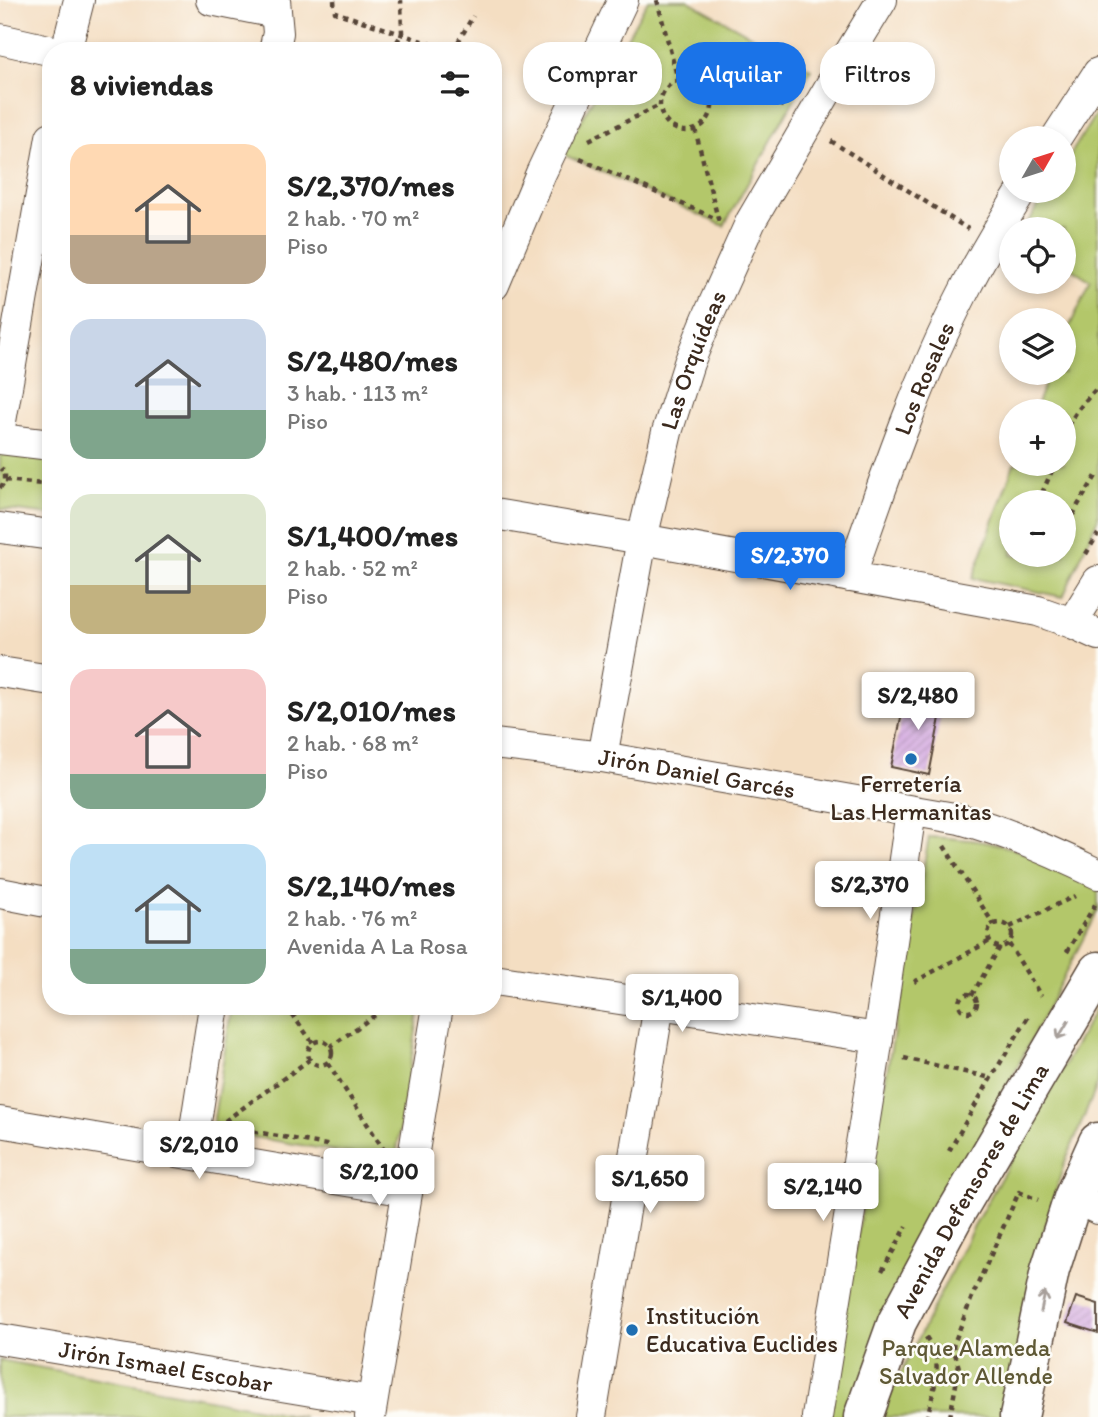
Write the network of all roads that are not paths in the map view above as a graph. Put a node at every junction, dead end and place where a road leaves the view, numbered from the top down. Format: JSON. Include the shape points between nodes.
{"nodes":[{"id":1,"x":79,"y":0,"type":"edge"},
{"id":2,"x":211,"y":0,"type":"edge"},
{"id":3,"x":882,"y":0,"type":"edge"},
{"id":4,"x":618,"y":2,"type":"edge"},
{"id":5,"x":276,"y":6,"type":"edge"},
{"id":6,"x":0,"y":39,"type":"edge"},
{"id":7,"x":68,"y":42,"type":"edge"},
{"id":8,"x":276,"y":42,"type":"edge"},
{"id":9,"x":42,"y":49,"type":"edge"},
{"id":10,"x":1098,"y":74,"type":"edge"},
{"id":11,"x":1064,"y":126,"type":"edge"},
{"id":12,"x":42,"y":188,"type":"edge"},
{"id":13,"x":1015,"y":203,"type":"edge"},
{"id":14,"x":502,"y":268,"type":"edge"},
{"id":15,"x":0,"y":427,"type":"edge"},
{"id":16,"x":0,"y":439,"type":"edge"},
{"id":17,"x":42,"y":444,"type":"edge"},
{"id":18,"x":502,"y":515,"type":"edge"},
{"id":19,"x":0,"y":528,"type":"edge"},
{"id":20,"x":42,"y":534,"type":"edge"},
{"id":21,"x":642,"y":539,"type":"junction"},
{"id":22,"x":1091,"y":569,"type":"edge"},
{"id":23,"x":850,"y":577,"type":"junction"},
{"id":24,"x":1085,"y":629,"type":"edge"},
{"id":25,"x":0,"y":672,"type":"edge"},
{"id":26,"x":42,"y":679,"type":"edge"},
{"id":27,"x":502,"y":745,"type":"edge"},
{"id":28,"x":602,"y":758,"type":"junction"},
{"id":29,"x":911,"y":811,"type":"junction"},
{"id":30,"x":1089,"y":883,"type":"edge"},
{"id":31,"x":0,"y":893,"type":"edge"},
{"id":32,"x":42,"y":901,"type":"edge"},
{"id":33,"x":1098,"y":971,"type":"edge"},
{"id":34,"x":502,"y":981,"type":"edge"},
{"id":35,"x":660,"y":1005,"type":"junction"},
{"id":36,"x":213,"y":1015,"type":"edge"},
{"id":37,"x":436,"y":1015,"type":"edge"},
{"id":38,"x":877,"y":1045,"type":"junction"},
{"id":39,"x":0,"y":1122,"type":"edge"},
{"id":40,"x":1098,"y":1142,"type":"edge"},
{"id":41,"x":191,"y":1154,"type":"junction"},
{"id":42,"x":407,"y":1191,"type":"junction"},
{"id":43,"x":1080,"y":1207,"type":"edge"},
{"id":44,"x":0,"y":1339,"type":"edge"},
{"id":45,"x":371,"y":1409,"type":"edge"},
{"id":46,"x":591,"y":1417,"type":"edge"},
{"id":47,"x":817,"y":1417,"type":"edge"},
{"id":48,"x":863,"y":1417,"type":"edge"},
{"id":49,"x":1019,"y":1417,"type":"edge"}],
"edges":[{"from":1,"to":7,"type":"street"},
{"from":2,"to":5,"type":"street"},
{"from":3,"to":21,"type":"street","name":"Las Orquídeas","via":[[751,220],[707,318],[667,432]]},
{"from":4,"to":14,"type":"street","via":[[558,150]]},
{"from":5,"to":8,"type":"street"},
{"from":6,"to":9,"type":"street"},
{"from":10,"to":11,"type":"street"},
{"from":12,"to":15,"type":"street"},
{"from":13,"to":23,"type":"street","name":"Los Rosales","via":[[962,294],[930,363]]},
{"from":16,"to":17,"type":"street"},
{"from":18,"to":21,"type":"street"},
{"from":19,"to":20,"type":"street"},
{"from":21,"to":23,"type":"street"},
{"from":21,"to":28,"type":"street","name":"Las Orquídeas"},
{"from":22,"to":24,"type":"street"},
{"from":23,"to":24,"type":"street","via":[[1038,611]]},
{"from":25,"to":26,"type":"street"},
{"from":27,"to":28,"type":"street","name":"Jirón Daniel Garcés"},
{"from":28,"to":29,"type":"street","name":"Jirón Daniel Garcés"},
{"from":29,"to":30,"type":"street","name":"Jirón Daniel Garcés","via":[[993,828],[1049,851]]},
{"from":29,"to":38,"type":"street"},
{"from":31,"to":32,"type":"street"},
{"from":33,"to":48,"type":"main road","name":"Avenida Defensores de Lima","one_way":true,"via":[[897,1322]]},
{"from":34,"to":35,"type":"street"},
{"from":35,"to":38,"type":"street"},
{"from":35,"to":46,"type":"street"},
{"from":36,"to":41,"type":"street"},
{"from":37,"to":42,"type":"street"},
{"from":38,"to":47,"type":"street"},
{"from":39,"to":41,"type":"street"},
{"from":40,"to":43,"type":"main road"},
{"from":41,"to":42,"type":"street"},
{"from":42,"to":45,"type":"street"},
{"from":49,"to":43,"type":"main road","one_way":true,"via":[[1050,1270]]},
{"from":44,"to":45,"type":"street","name":"Jirón Ismael Escobar"}]}
